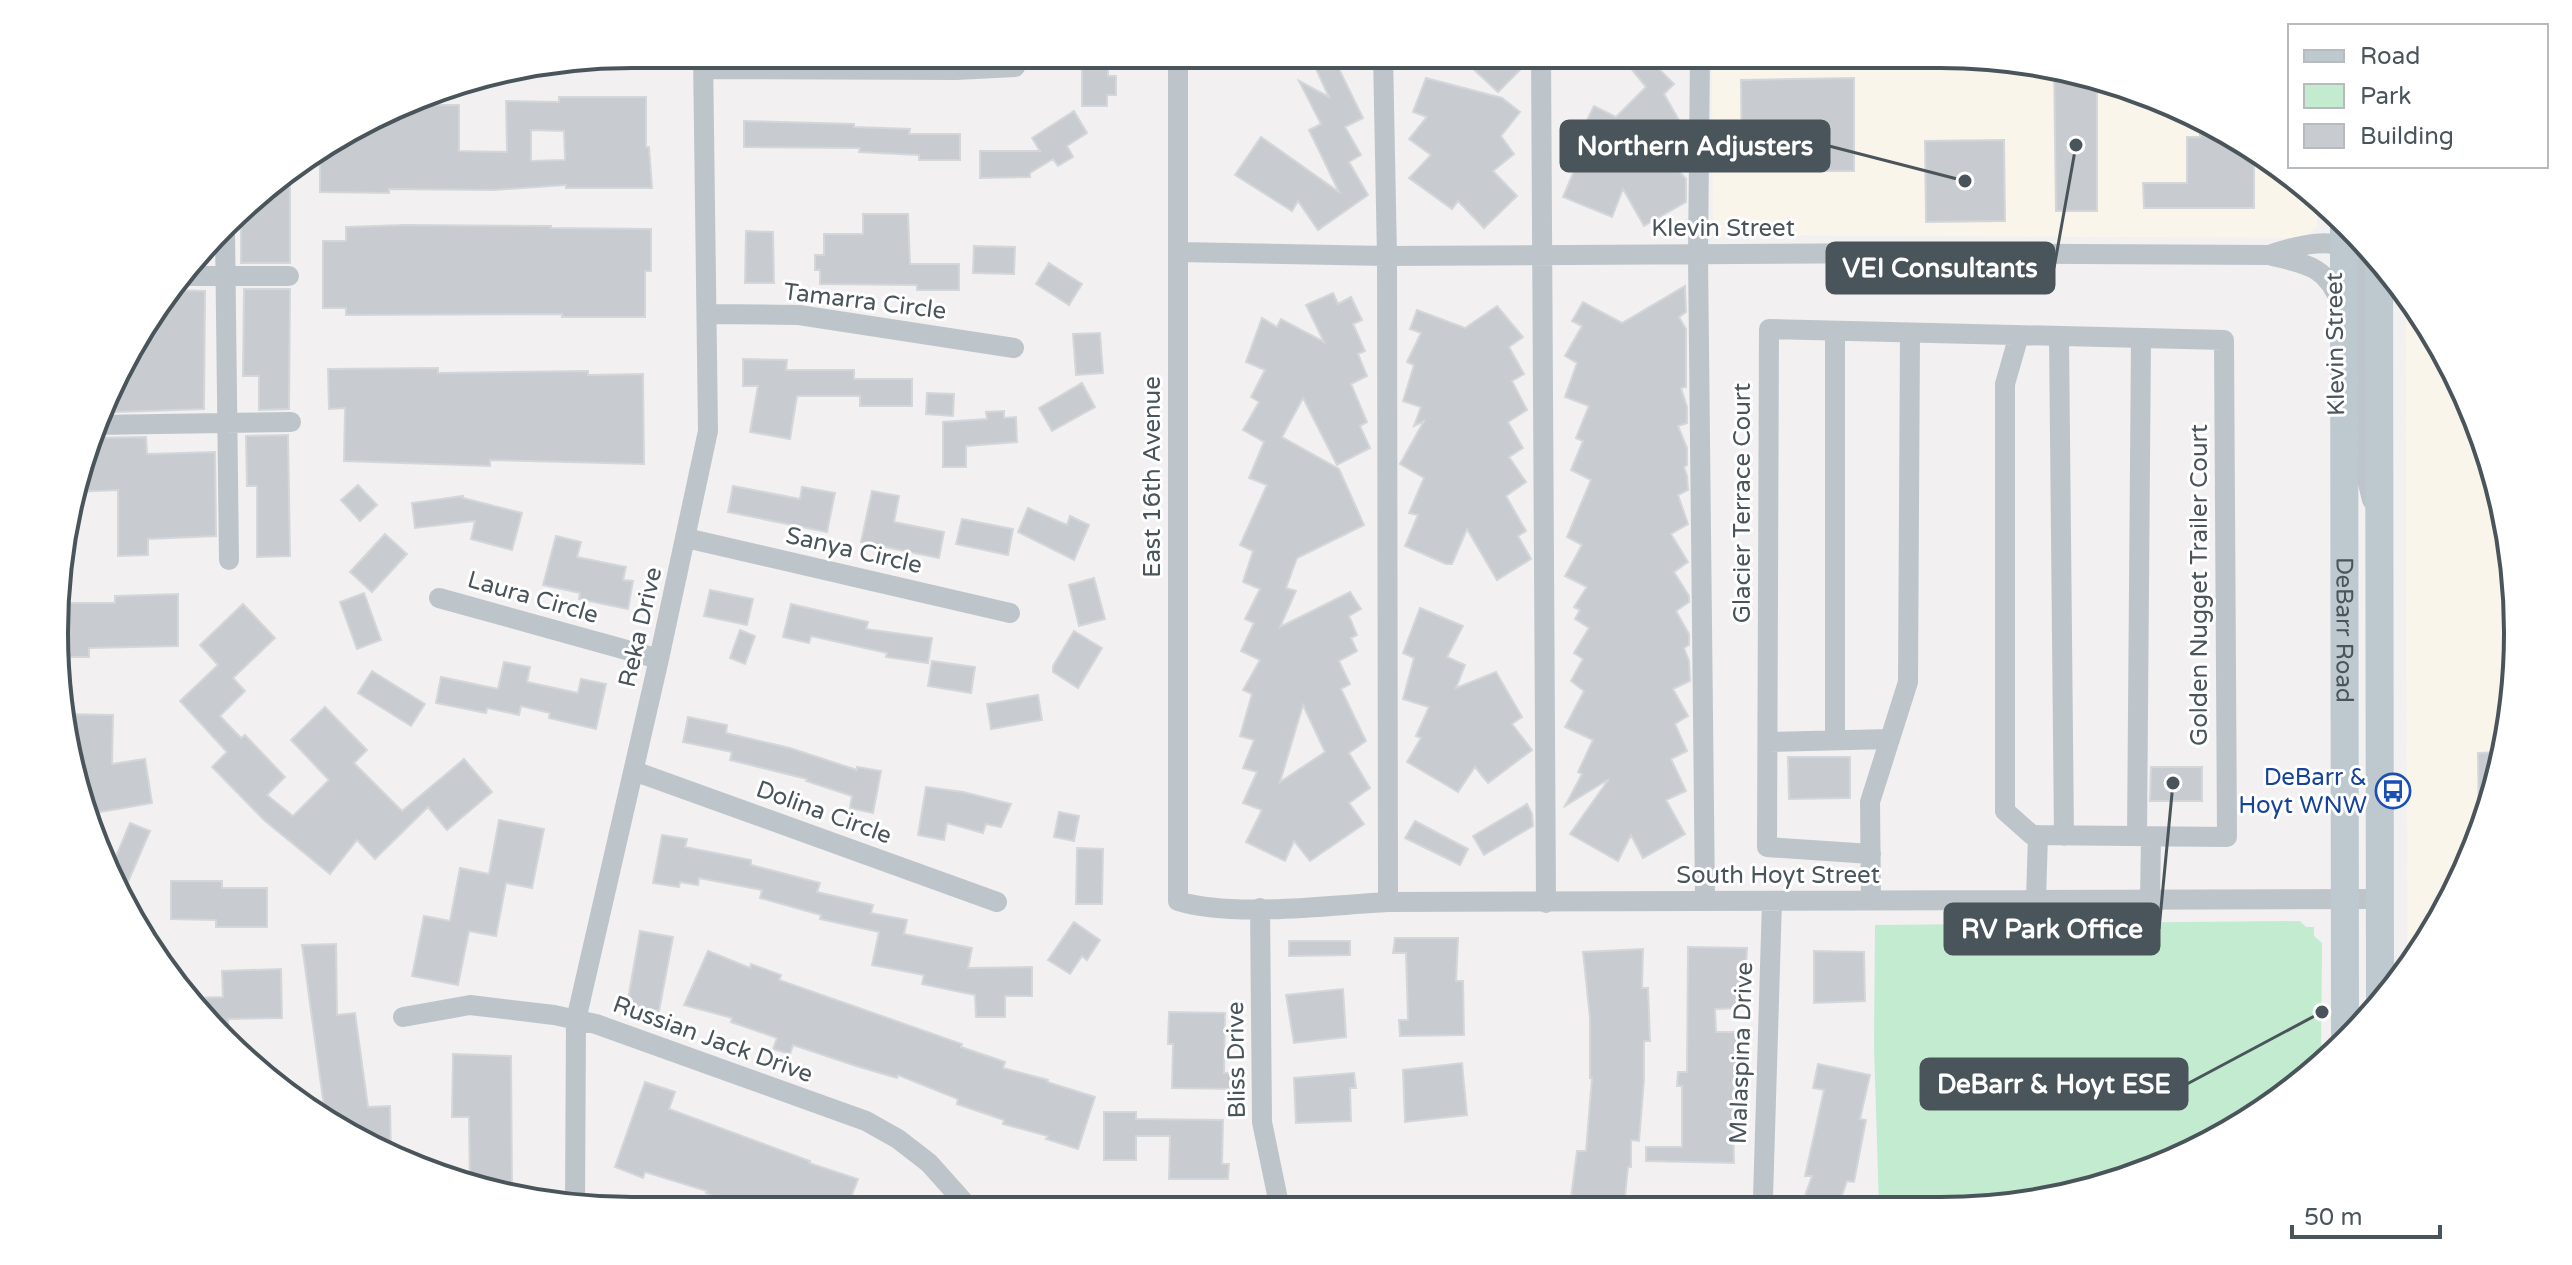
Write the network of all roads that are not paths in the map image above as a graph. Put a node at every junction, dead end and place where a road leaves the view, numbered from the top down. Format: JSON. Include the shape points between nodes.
{"nodes":[{"id":1,"x":703,"y":68,"type":"edge"},
{"id":2,"x":893,"y":68,"type":"edge"},
{"id":3,"x":995,"y":68,"type":"edge"},
{"id":4,"x":1178,"y":68,"type":"edge"},
{"id":5,"x":1383,"y":68,"type":"edge"},
{"id":6,"x":1541,"y":68,"type":"edge"},
{"id":7,"x":1700,"y":68,"type":"edge"},
{"id":8,"x":2341,"y":235,"type":"edge"},
{"id":9,"x":2344,"y":238,"type":"edge"},
{"id":10,"x":225,"y":241,"type":"edge"},
{"id":11,"x":2354,"y":250,"type":"edge"},
{"id":12,"x":1178,"y":252,"type":"junction"},
{"id":13,"x":1698,"y":255,"type":"junction"},
{"id":14,"x":2269,"y":255,"type":"junction"},
{"id":15,"x":1387,"y":256,"type":"junction"},
{"id":16,"x":1541,"y":256,"type":"junction"},
{"id":17,"x":195,"y":276,"type":"edge"},
{"id":18,"x":226,"y":276,"type":"junction"},
{"id":19,"x":289,"y":276,"type":"dead end"},
{"id":20,"x":2379,"y":279,"type":"edge"},
{"id":21,"x":708,"y":314,"type":"junction"},
{"id":22,"x":2344,"y":315,"type":"junction"},
{"id":23,"x":1835,"y":331,"type":"junction"},
{"id":24,"x":1910,"y":333,"type":"junction"},
{"id":25,"x":2019,"y":335,"type":"junction"},
{"id":26,"x":2059,"y":336,"type":"junction"},
{"id":27,"x":2141,"y":338,"type":"junction"},
{"id":28,"x":1014,"y":348,"type":"dead end"},
{"id":29,"x":291,"y":422,"type":"dead end"},
{"id":30,"x":228,"y":423,"type":"junction"},
{"id":31,"x":108,"y":425,"type":"edge"},
{"id":32,"x":2379,"y":523,"type":"junction"},
{"id":33,"x":686,"y":538,"type":"junction"},
{"id":34,"x":229,"y":560,"type":"dead end"},
{"id":35,"x":439,"y":598,"type":"dead end"},
{"id":36,"x":1010,"y":613,"type":"dead end"},
{"id":37,"x":659,"y":659,"type":"junction"},
{"id":38,"x":1890,"y":739,"type":"junction"},
{"id":39,"x":1835,"y":740,"type":"junction"},
{"id":40,"x":1768,"y":742,"type":"junction"},
{"id":41,"x":634,"y":771,"type":"junction"},
{"id":42,"x":2038,"y":835,"type":"junction"},
{"id":43,"x":2064,"y":836,"type":"junction"},
{"id":44,"x":2144,"y":836,"type":"junction"},
{"id":45,"x":1871,"y":854,"type":"junction"},
{"id":46,"x":2150,"y":899,"type":"junction"},
{"id":47,"x":2345,"y":899,"type":"junction"},
{"id":48,"x":2380,"y":899,"type":"junction"},
{"id":49,"x":1871,"y":900,"type":"junction"},
{"id":50,"x":2036,"y":900,"type":"junction"},
{"id":51,"x":1178,"y":901,"type":"joint"},
{"id":52,"x":1705,"y":901,"type":"junction"},
{"id":53,"x":1772,"y":901,"type":"junction"},
{"id":54,"x":997,"y":902,"type":"dead end"},
{"id":55,"x":1388,"y":902,"type":"junction"},
{"id":56,"x":1546,"y":903,"type":"junction"},
{"id":57,"x":1260,"y":908,"type":"junction"},
{"id":58,"x":2380,"y":985,"type":"edge"},
{"id":59,"x":403,"y":1017,"type":"dead end"},
{"id":60,"x":576,"y":1020,"type":"junction"},
{"id":61,"x":2345,"y":1026,"type":"edge"},
{"id":62,"x":575,"y":1194,"type":"edge"},
{"id":63,"x":959,"y":1197,"type":"edge"},
{"id":64,"x":1278,"y":1197,"type":"edge"},
{"id":65,"x":1763,"y":1197,"type":"edge"}],
"edges":[{"from":1,"to":21,"type":"street","name":"Reka Drive"},
{"from":2,"to":3,"type":"street"},
{"from":4,"to":12,"type":"street","name":"East 16th Avenue"},
{"from":5,"to":15,"type":"street"},
{"from":6,"to":16,"type":"street"},
{"from":7,"to":13,"type":"street"},
{"from":8,"to":14,"type":"street","name":"Klevin Street","via":[[2331,244]]},
{"from":9,"to":22,"type":"main road","name":"DeBarr Road"},
{"from":10,"to":18,"type":"street"},
{"from":11,"to":32,"type":"street","name":"Klevin Street","via":[[2361,267],[2364,467]]},
{"from":12,"to":15,"type":"street","name":"Klevin Street"},
{"from":12,"to":51,"type":"street","name":"East 16th Avenue"},
{"from":13,"to":14,"type":"street","name":"Klevin Street"},
{"from":13,"to":16,"type":"street","name":"Klevin Street"},
{"from":13,"to":52,"type":"street"},
{"from":14,"to":22,"type":"street","name":"Klevin Street","via":[[2321,272],[2331,282]]},
{"from":15,"to":16,"type":"street","name":"Klevin Street"},
{"from":15,"to":55,"type":"street"},
{"from":16,"to":56,"type":"street"},
{"from":17,"to":18,"type":"street"},
{"from":18,"to":19,"type":"street"},
{"from":18,"to":30,"type":"street"},
{"from":20,"to":32,"type":"main road","name":"DeBarr Road"},
{"from":21,"to":28,"type":"street","name":"Tamarra Circle","via":[[799,315]]},
{"from":21,"to":33,"type":"street","name":"Reka Drive","via":[[708,431]]},
{"from":22,"to":47,"type":"main road","name":"DeBarr Road"},
{"from":23,"to":24,"type":"street","name":"Glacier Terrace Court"},
{"from":23,"to":39,"type":"street"},
{"from":23,"to":40,"type":"street","name":"Glacier Terrace Court","via":[[1769,329]]},
{"from":24,"to":25,"type":"street","name":"Glacier Terrace Court"},
{"from":24,"to":38,"type":"street","via":[[1908,682]]},
{"from":25,"to":26,"type":"street","name":"Golden Nugget Trailer Court"},
{"from":25,"to":42,"type":"street","via":[[2005,384],[2005,811]]},
{"from":26,"to":27,"type":"street","name":"Golden Nugget Trailer Court"},
{"from":26,"to":43,"type":"street"},
{"from":27,"to":44,"type":"street","via":[[2137,753]]},
{"from":27,"to":44,"type":"street","name":"Golden Nugget Trailer Court","via":[[2224,340],[2227,837]]},
{"from":29,"to":30,"type":"street"},
{"from":30,"to":31,"type":"street"},
{"from":30,"to":34,"type":"street"},
{"from":32,"to":48,"type":"main road","name":"DeBarr Road"},
{"from":33,"to":36,"type":"street","name":"Sanya Circle"},
{"from":33,"to":37,"type":"street","name":"Reka Drive"},
{"from":35,"to":37,"type":"street","name":"Laura Circle"},
{"from":37,"to":41,"type":"street","name":"Reka Drive"},
{"from":38,"to":39,"type":"street"},
{"from":38,"to":45,"type":"street","via":[[1870,802]]},
{"from":39,"to":40,"type":"street"},
{"from":40,"to":45,"type":"street","name":"Glacier Terrace Court","via":[[1767,847]]},
{"from":41,"to":54,"type":"street","name":"Dolina Circle"},
{"from":41,"to":60,"type":"street","name":"Reka Drive"},
{"from":42,"to":43,"type":"street","name":"Golden Nugget Trailer Court"},
{"from":42,"to":50,"type":"street"},
{"from":43,"to":44,"type":"street","name":"Golden Nugget Trailer Court"},
{"from":44,"to":46,"type":"street"},
{"from":45,"to":49,"type":"street"},
{"from":46,"to":47,"type":"street","name":"South Hoyt Street"},
{"from":46,"to":50,"type":"street","name":"South Hoyt Street"},
{"from":47,"to":48,"type":"street","name":"South Hoyt Street"},
{"from":47,"to":61,"type":"main road","name":"DeBarr Road"},
{"from":48,"to":58,"type":"main road","name":"DeBarr Road"},
{"from":49,"to":50,"type":"street","name":"South Hoyt Street"},
{"from":49,"to":53,"type":"street","name":"South Hoyt Street"},
{"from":51,"to":57,"type":"street","name":"South Hoyt Street","via":[[1199,907]]},
{"from":52,"to":53,"type":"street","name":"South Hoyt Street"},
{"from":52,"to":56,"type":"street","name":"South Hoyt Street"},
{"from":53,"to":65,"type":"street","name":"Malaspina Drive"},
{"from":55,"to":56,"type":"street","name":"South Hoyt Street"},
{"from":55,"to":57,"type":"street","name":"South Hoyt Street"},
{"from":57,"to":64,"type":"street","name":"Bliss Drive","via":[[1262,1122]]},
{"from":59,"to":60,"type":"street","name":"Russian Jack Drive","via":[[470,1005]]},
{"from":60,"to":62,"type":"street","name":"Reka Drive"},
{"from":60,"to":63,"type":"street","name":"Russian Jack Drive","via":[[866,1121],[929,1163]]}]}
